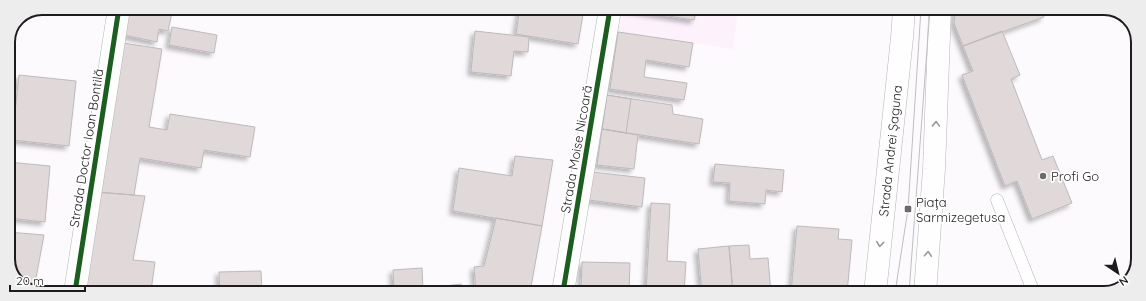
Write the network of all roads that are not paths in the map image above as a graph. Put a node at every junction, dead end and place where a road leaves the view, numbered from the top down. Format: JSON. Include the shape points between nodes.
{"nodes":[{"id":1,"x":118,"y":15,"type":"edge"},
{"id":2,"x":609,"y":15,"type":"edge"},
{"id":3,"x":904,"y":15,"type":"edge"},
{"id":4,"x":940,"y":15,"type":"edge"},
{"id":5,"x":997,"y":200,"type":"dead end"},
{"id":6,"x":76,"y":286,"type":"edge"},
{"id":7,"x":564,"y":286,"type":"edge"},
{"id":8,"x":876,"y":286,"type":"edge"},
{"id":9,"x":926,"y":286,"type":"edge"},
{"id":10,"x":1031,"y":286,"type":"edge"}],
"edges":[{"from":1,"to":6,"type":"street","name":"Strada Doctor Ioan Bontilă"},
{"from":2,"to":7,"type":"street","name":"Strada Moise Nicoară"},
{"from":3,"to":8,"type":"street","name":"Strada Andrei Șaguna","one_way":true},
{"from":9,"to":4,"type":"street","one_way":true,"via":[[934,169]]},
{"from":5,"to":10,"type":"lane"}]}
